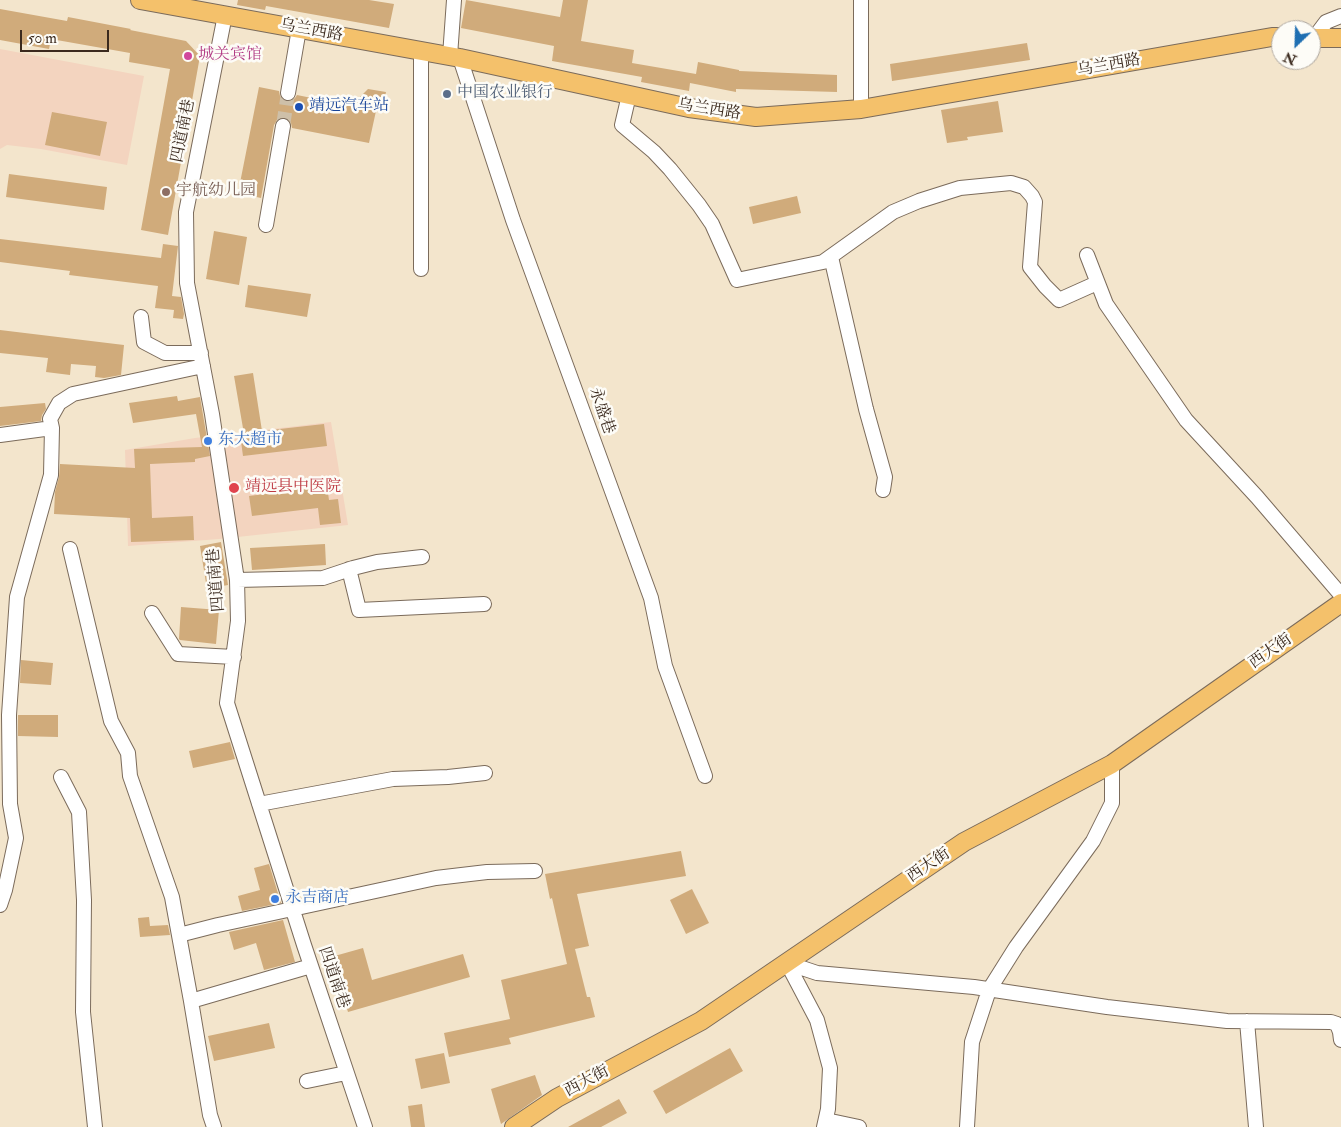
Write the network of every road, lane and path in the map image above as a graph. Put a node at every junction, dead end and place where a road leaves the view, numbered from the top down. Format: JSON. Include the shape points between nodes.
{"nodes":[{"id":1,"x":140,"y":0,"type":"edge"},
{"id":2,"x":454,"y":0,"type":"edge"},
{"id":3,"x":861,"y":0,"type":"edge"},
{"id":4,"x":164,"y":2,"type":"edge"},
{"id":5,"x":224,"y":15,"type":"junction"},
{"id":6,"x":1341,"y":16,"type":"edge"},
{"id":7,"x":1321,"y":28,"type":"edge"},
{"id":8,"x":299,"y":29,"type":"junction"},
{"id":9,"x":1271,"y":37,"type":"edge"},
{"id":10,"x":1321,"y":38,"type":"edge"},
{"id":11,"x":1341,"y":38,"type":"edge"},
{"id":12,"x":421,"y":51,"type":"junction"},
{"id":13,"x":455,"y":57,"type":"junction"},
{"id":14,"x":288,"y":93,"type":"tunnel mouth"},
{"id":15,"x":629,"y":95,"type":"junction"},
{"id":16,"x":861,"y":109,"type":"junction"},
{"id":17,"x":282,"y":126,"type":"tunnel mouth"},
{"id":18,"x":266,"y":225,"type":"dead end"},
{"id":19,"x":1087,"y":255,"type":"dead end"},
{"id":20,"x":832,"y":257,"type":"junction"},
{"id":21,"x":421,"y":269,"type":"dead end"},
{"id":22,"x":1097,"y":283,"type":"junction"},
{"id":23,"x":141,"y":317,"type":"dead end"},
{"id":24,"x":202,"y":359,"type":"junction"},
{"id":25,"x":52,"y":428,"type":"junction"},
{"id":26,"x":0,"y":435,"type":"edge"},
{"id":27,"x":883,"y":490,"type":"dead end"},
{"id":28,"x":70,"y":549,"type":"dead end"},
{"id":29,"x":422,"y":557,"type":"dead end"},
{"id":30,"x":349,"y":569,"type":"junction"},
{"id":31,"x":236,"y":580,"type":"junction"},
{"id":32,"x":1341,"y":595,"type":"edge"},
{"id":33,"x":1341,"y":603,"type":"edge"},
{"id":34,"x":484,"y":604,"type":"dead end"},
{"id":35,"x":152,"y":613,"type":"dead end"},
{"id":36,"x":234,"y":657,"type":"junction"},
{"id":37,"x":1112,"y":764,"type":"junction"},
{"id":38,"x":485,"y":773,"type":"dead end"},
{"id":39,"x":61,"y":776,"type":"dead end"},
{"id":40,"x":705,"y":776,"type":"dead end"},
{"id":41,"x":259,"y":804,"type":"junction"},
{"id":42,"x":535,"y":871,"type":"dead end"},
{"id":43,"x":0,"y":905,"type":"edge"},
{"id":44,"x":293,"y":910,"type":"junction"},
{"id":45,"x":179,"y":935,"type":"junction"},
{"id":46,"x":786,"y":963,"type":"junction"},
{"id":47,"x":311,"y":966,"type":"junction"},
{"id":48,"x":989,"y":990,"type":"junction"},
{"id":49,"x":191,"y":1001,"type":"junction"},
{"id":50,"x":1247,"y":1021,"type":"junction"},
{"id":51,"x":1341,"y":1040,"type":"edge"},
{"id":52,"x":346,"y":1073,"type":"junction"},
{"id":53,"x":307,"y":1081,"type":"dead end"},
{"id":54,"x":825,"y":1124,"type":"edge"},
{"id":55,"x":95,"y":1127,"type":"edge"},
{"id":56,"x":214,"y":1127,"type":"edge"},
{"id":57,"x":364,"y":1127,"type":"edge"},
{"id":58,"x":514,"y":1127,"type":"edge"},
{"id":59,"x":859,"y":1127,"type":"edge"},
{"id":60,"x":967,"y":1127,"type":"edge"},
{"id":61,"x":1256,"y":1127,"type":"edge"}],
"edges":[{"from":1,"to":4,"type":"main road","name":"乌兰西路"},
{"from":2,"to":13,"type":"street","name":"永盛巷"},
{"from":3,"to":16,"type":"street"},
{"from":4,"to":5,"type":"main road","name":"乌兰西路"},
{"from":5,"to":8,"type":"main road","name":"乌兰西路"},
{"from":5,"to":24,"type":"street","name":"四道南巷","via":[[186,212],[188,284]]},
{"from":6,"to":7,"type":"street"},
{"from":8,"to":12,"type":"main road","name":"乌兰西路"},
{"from":8,"to":14,"type":"street"},
{"from":9,"to":16,"type":"main road","name":"乌兰西路"},
{"from":10,"to":11,"type":"main road"},
{"from":12,"to":13,"type":"main road","name":"乌兰西路"},
{"from":12,"to":21,"type":"street"},
{"from":13,"to":15,"type":"main road","name":"乌兰西路"},
{"from":13,"to":40,"type":"street","name":"永盛巷","via":[[651,598],[665,666]]},
{"from":15,"to":16,"type":"main road","name":"乌兰西路","via":[[689,108],[756,117]]},
{"from":15,"to":20,"type":"street","via":[[622,125],[665,163],[699,204],[712,224],[737,280],[823,262]]},
{"from":17,"to":18,"type":"street"},
{"from":19,"to":22,"type":"street"},
{"from":20,"to":22,"type":"street","via":[[893,212],[919,201],[960,188],[1011,182],[1024,187],[1034,202],[1030,268],[1045,286],[1059,300]]},
{"from":20,"to":27,"type":"street","via":[[866,409],[885,477]]},
{"from":22,"to":32,"type":"street","via":[[1106,304],[1186,420]]},
{"from":23,"to":24,"type":"street","via":[[144,342],[165,353]]},
{"from":24,"to":25,"type":"street","via":[[73,394],[59,403],[50,419]]},
{"from":24,"to":31,"type":"street","name":"四道南巷"},
{"from":25,"to":26,"type":"street"},
{"from":25,"to":43,"type":"street","via":[[51,475],[17,597],[9,715],[10,804],[16,838]]},
{"from":28,"to":45,"type":"street","via":[[111,721],[128,754],[130,776],[172,897]]},
{"from":29,"to":30,"type":"street"},
{"from":30,"to":31,"type":"street","via":[[324,578]]},
{"from":30,"to":34,"type":"street","via":[[359,610]]},
{"from":31,"to":36,"type":"street","name":"四道南巷","via":[[238,621]]},
{"from":33,"to":37,"type":"main road","name":"西大街"},
{"from":35,"to":36,"type":"street","via":[[178,654]]},
{"from":36,"to":41,"type":"street","name":"四道南巷","via":[[227,703]]},
{"from":37,"to":46,"type":"main road","name":"西大街","via":[[964,842]]},
{"from":37,"to":48,"type":"street","via":[[1112,804],[1093,841]]},
{"from":38,"to":41,"type":"street","via":[[393,779]]},
{"from":39,"to":55,"type":"street","via":[[79,812],[84,900],[83,1012]]},
{"from":41,"to":44,"type":"street","name":"四道南巷"},
{"from":42,"to":44,"type":"street","via":[[436,878]]},
{"from":44,"to":45,"type":"street"},
{"from":44,"to":47,"type":"street","name":"四道南巷"},
{"from":45,"to":49,"type":"street"},
{"from":46,"to":48,"type":"street","via":[[817,973]]},
{"from":46,"to":54,"type":"street","via":[[817,1020],[830,1068]]},
{"from":46,"to":58,"type":"main road","name":"西大街","via":[[701,1021],[557,1098]]},
{"from":47,"to":49,"type":"street"},
{"from":47,"to":52,"type":"street","name":"四道南巷"},
{"from":48,"to":50,"type":"street","via":[[1107,1007]]},
{"from":48,"to":60,"type":"street","via":[[972,1042]]},
{"from":49,"to":56,"type":"street"},
{"from":50,"to":51,"type":"street","via":[[1330,1022],[1337,1024]]},
{"from":50,"to":61,"type":"street"},
{"from":52,"to":53,"type":"street"},
{"from":52,"to":57,"type":"street","name":"四道南巷"},
{"from":54,"to":59,"type":"street"}]}
